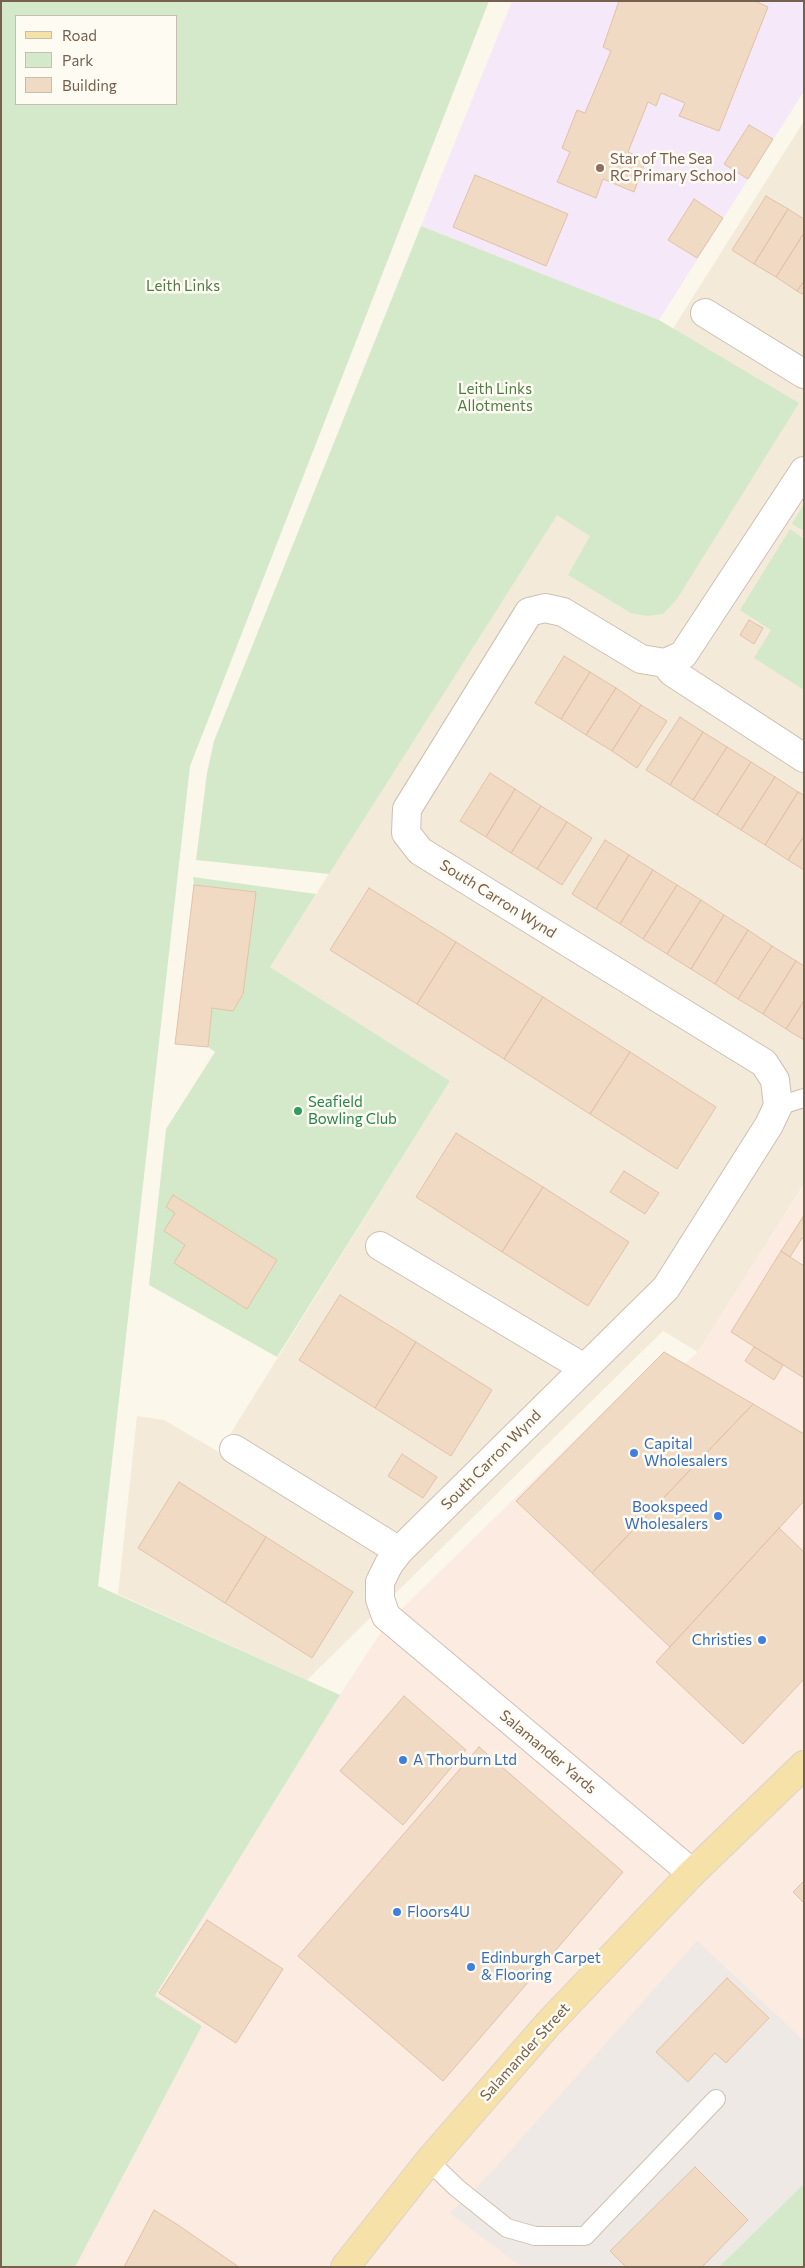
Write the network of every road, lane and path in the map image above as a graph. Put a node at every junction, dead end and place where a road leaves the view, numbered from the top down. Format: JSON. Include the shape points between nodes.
{"nodes":[{"id":1,"x":705,"y":313,"type":"dead end"},
{"id":2,"x":804,"y":374,"type":"edge"},
{"id":3,"x":804,"y":471,"type":"edge"},
{"id":4,"x":664,"y":663,"type":"junction"},
{"id":5,"x":804,"y":758,"type":"edge"},
{"id":6,"x":804,"y":1098,"type":"edge"},
{"id":7,"x":778,"y":1106,"type":"junction"},
{"id":8,"x":380,"y":1246,"type":"dead end"},
{"id":9,"x":584,"y":1368,"type":"junction"},
{"id":10,"x":234,"y":1449,"type":"dead end"},
{"id":11,"x":399,"y":1551,"type":"junction"},
{"id":12,"x":404,"y":1631,"type":"joint"},
{"id":13,"x":804,"y":1765,"type":"edge"},
{"id":14,"x":692,"y":1873,"type":"junction"},
{"id":15,"x":716,"y":2099,"type":"dead end"},
{"id":16,"x":429,"y":2161,"type":"junction"},
{"id":17,"x":345,"y":2267,"type":"edge"}],
"edges":[{"from":1,"to":2,"type":"street"},
{"from":3,"to":4,"type":"street","via":[[683,655]]},
{"from":4,"to":5,"type":"street","via":[[672,672]]},
{"from":4,"to":7,"type":"street","name":"South Carron Wynd","via":[[641,658],[563,612],[545,608],[529,612],[407,809],[406,833],[420,851],[764,1064],[775,1080]]},
{"from":6,"to":7,"type":"lane"},
{"from":7,"to":9,"type":"street","name":"South Carron Wynd","via":[[666,1288]]},
{"from":8,"to":9,"type":"street"},
{"from":9,"to":11,"type":"street","name":"South Carron Wynd"},
{"from":10,"to":11,"type":"street"},
{"from":11,"to":12,"type":"street","name":"South Carron Wynd","via":[[380,1582],[380,1599],[386,1616]]},
{"from":12,"to":14,"type":"street","name":"Salamander Yards"},
{"from":13,"to":14,"type":"main road","name":"Salamander Street"},
{"from":14,"to":16,"type":"main road","name":"Salamander Street","via":[[548,2024]]},
{"from":15,"to":16,"type":"lane","via":[[585,2236],[535,2236],[507,2228]]},
{"from":16,"to":17,"type":"main road","name":"Salamander Street"}]}
